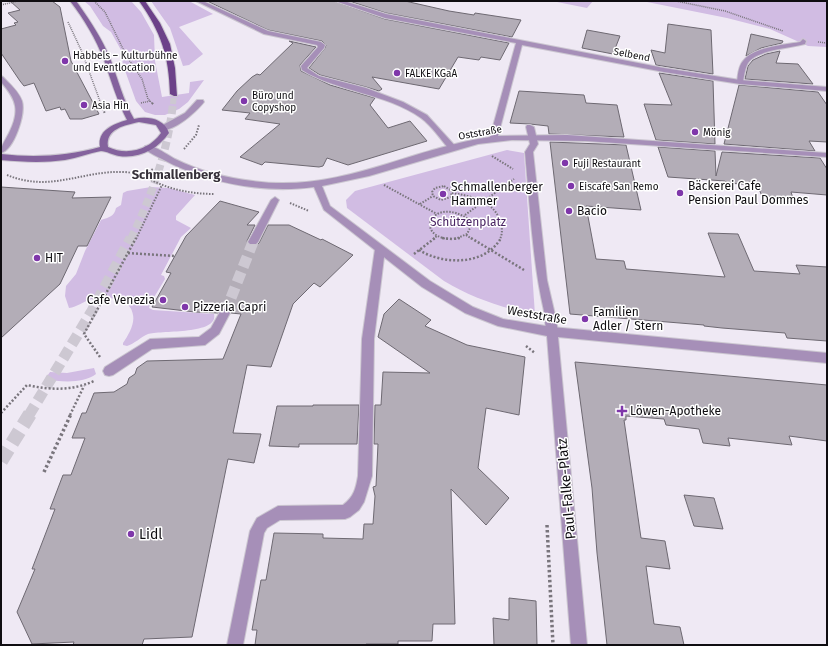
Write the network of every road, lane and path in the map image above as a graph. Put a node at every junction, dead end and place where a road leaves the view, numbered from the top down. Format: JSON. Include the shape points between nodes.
{"nodes":[{"id":1,"x":18,"y":1,"type":"edge"},
{"id":2,"x":73,"y":1,"type":"edge"},
{"id":3,"x":94,"y":1,"type":"edge"},
{"id":4,"x":142,"y":1,"type":"edge"},
{"id":5,"x":198,"y":1,"type":"edge"},
{"id":6,"x":338,"y":1,"type":"edge"},
{"id":7,"x":676,"y":1,"type":"edge"},
{"id":8,"x":1,"y":5,"type":"edge"},
{"id":9,"x":67,"y":20,"type":"dead end"},
{"id":10,"x":803,"y":41,"type":"joint"},
{"id":11,"x":520,"y":42,"type":"junction"},
{"id":12,"x":1,"y":78,"type":"edge"},
{"id":13,"x":740,"y":82,"type":"junction"},
{"id":14,"x":827,"y":89,"type":"edge"},
{"id":15,"x":174,"y":94,"type":"tunnel mouth"},
{"id":16,"x":200,"y":102,"type":"dead end"},
{"id":17,"x":159,"y":107,"type":"dead end"},
{"id":18,"x":105,"y":114,"type":"dead end"},
{"id":19,"x":130,"y":121,"type":"junction"},
{"id":20,"x":199,"y":122,"type":"dead end"},
{"id":21,"x":530,"y":127,"type":"dead end"},
{"id":22,"x":164,"y":128,"type":"junction"},
{"id":23,"x":532,"y":137,"type":"junction"},
{"id":24,"x":493,"y":139,"type":"junction"},
{"id":25,"x":104,"y":148,"type":"junction"},
{"id":26,"x":148,"y":148,"type":"junction"},
{"id":27,"x":453,"y":148,"type":"junction"},
{"id":28,"x":181,"y":150,"type":"dead end"},
{"id":29,"x":1,"y":151,"type":"edge"},
{"id":30,"x":827,"y":155,"type":"edge"},
{"id":31,"x":492,"y":156,"type":"dead end"},
{"id":32,"x":1,"y":157,"type":"edge"},
{"id":33,"x":531,"y":165,"type":"junction"},
{"id":34,"x":1,"y":172,"type":"edge"},
{"id":35,"x":520,"y":174,"type":"junction"},
{"id":36,"x":380,"y":183,"type":"dead end"},
{"id":37,"x":317,"y":184,"type":"junction"},
{"id":38,"x":162,"y":185,"type":"junction"},
{"id":39,"x":452,"y":193,"type":"junction"},
{"id":40,"x":218,"y":194,"type":"dead end"},
{"id":41,"x":433,"y":196,"type":"junction"},
{"id":42,"x":275,"y":200,"type":"joint"},
{"id":43,"x":484,"y":201,"type":"junction"},
{"id":44,"x":420,"y":204,"type":"junction"},
{"id":45,"x":312,"y":213,"type":"dead end"},
{"id":46,"x":437,"y":214,"type":"junction"},
{"id":47,"x":465,"y":215,"type":"junction"},
{"id":48,"x":466,"y":235,"type":"junction"},
{"id":49,"x":437,"y":236,"type":"junction"},
{"id":50,"x":253,"y":242,"type":"tunnel mouth"},
{"id":51,"x":380,"y":249,"type":"junction"},
{"id":52,"x":419,"y":250,"type":"junction"},
{"id":53,"x":491,"y":250,"type":"junction"},
{"id":54,"x":128,"y":253,"type":"junction"},
{"id":55,"x":174,"y":256,"type":"dead end"},
{"id":56,"x":409,"y":258,"type":"dead end"},
{"id":57,"x":542,"y":280,"type":"junction"},
{"id":58,"x":225,"y":313,"type":"tunnel mouth"},
{"id":59,"x":552,"y":332,"type":"junction"},
{"id":60,"x":519,"y":345,"type":"dead end"},
{"id":61,"x":537,"y":358,"type":"dead end"},
{"id":62,"x":827,"y":358,"type":"edge"},
{"id":63,"x":109,"y":371,"type":"junction"},
{"id":64,"x":84,"y":385,"type":"junction"},
{"id":65,"x":1,"y":413,"type":"edge"},
{"id":66,"x":44,"y":472,"type":"dead end"},
{"id":67,"x":546,"y":518,"type":"dead end"},
{"id":68,"x":235,"y":645,"type":"edge"},
{"id":69,"x":553,"y":645,"type":"edge"},
{"id":70,"x":579,"y":645,"type":"edge"}],
"edges":[{"from":1,"to":8,"type":"path"},
{"from":2,"to":19,"type":"main road","via":[[84,16],[106,58],[123,109]]},
{"from":3,"to":17,"type":"path","via":[[104,12],[127,57],[142,79],[148,99]]},
{"from":4,"to":15,"type":"main road","via":[[164,36],[172,62]]},
{"from":5,"to":27,"type":"street","via":[[266,33],[319,43],[322,45],[321,48],[304,66],[306,72],[400,104],[424,117]]},
{"from":6,"to":11,"type":"street","name":"Selbend","via":[[385,16]]},
{"from":7,"to":10,"type":"path","via":[[738,15],[784,31]]},
{"from":9,"to":18,"type":"path"},
{"from":10,"to":13,"type":"street","via":[[747,59]]},
{"from":11,"to":13,"type":"street","name":"Selbend"},
{"from":11,"to":24,"type":"street"},
{"from":12,"to":29,"type":"street","via":[[17,98],[20,109],[8,144]]},
{"from":13,"to":14,"type":"street","name":"Selbend"},
{"from":16,"to":22,"type":"street","via":[[188,115]]},
{"from":19,"to":22,"type":"main road","via":[[148,120],[161,124]]},
{"from":19,"to":25,"type":"main road","via":[[108,132],[102,143]]},
{"from":20,"to":28,"type":"path","via":[[198,131]]},
{"from":21,"to":23,"type":"street"},
{"from":22,"to":26,"type":"main road","via":[[162,138]]},
{"from":23,"to":24,"type":"street","name":"Oststraße"},
{"from":23,"to":30,"type":"street","name":"Oststraße","via":[[560,136]]},
{"from":23,"to":33,"type":"street","via":[[534,144],[529,152]]},
{"from":24,"to":27,"type":"street","name":"Oststraße"},
{"from":25,"to":26,"type":"main road","via":[[117,154]]},
{"from":25,"to":32,"type":"main road","via":[[53,159]]},
{"from":26,"to":37,"type":"street","name":"Oststraße","via":[[186,168],[238,182],[266,186]]},
{"from":27,"to":37,"type":"street","name":"Oststraße","via":[[364,175]]},
{"from":31,"to":35,"type":"path"},
{"from":33,"to":35,"type":"path"},
{"from":33,"to":57,"type":"street"},
{"from":34,"to":38,"type":"path","via":[[20,180],[38,183],[106,171],[127,172],[139,173]]},
{"from":35,"to":43,"type":"path"},
{"from":36,"to":44,"type":"path"},
{"from":37,"to":51,"type":"street","name":"Weststraße","via":[[328,208]]},
{"from":38,"to":40,"type":"path","via":[[188,192]]},
{"from":38,"to":54,"type":"path"},
{"from":39,"to":41,"type":"path","via":[[451,197],[445,200]]},
{"from":39,"to":41,"type":"path","via":[[450,189],[441,186],[433,190]]},
{"from":39,"to":43,"type":"path"},
{"from":41,"to":44,"type":"path"},
{"from":42,"to":45,"type":"path","via":[[294,204]]},
{"from":42,"to":50,"type":"street"},
{"from":43,"to":47,"type":"path"},
{"from":43,"to":53,"type":"path","via":[[496,212],[502,227],[501,236]]},
{"from":44,"to":46,"type":"path"},
{"from":46,"to":47,"type":"path","via":[[448,211]]},
{"from":46,"to":49,"type":"path","via":[[429,224]]},
{"from":47,"to":48,"type":"path","via":[[471,227]]},
{"from":48,"to":49,"type":"path","via":[[452,240]]},
{"from":48,"to":53,"type":"path"},
{"from":49,"to":52,"type":"path"},
{"from":51,"to":59,"type":"street","name":"Weststraße","via":[[426,284],[469,310],[502,324]]},
{"from":51,"to":68,"type":"street","via":[[368,339],[365,476],[361,497],[353,508],[345,512],[278,513],[262,523],[257,530]]},
{"from":52,"to":53,"type":"path","via":[[435,258],[450,261],[475,258]]},
{"from":52,"to":56,"type":"path"},
{"from":53,"to":57,"type":"path"},
{"from":54,"to":55,"type":"path"},
{"from":54,"to":63,"type":"path","via":[[84,334]]},
{"from":57,"to":59,"type":"street"},
{"from":58,"to":63,"type":"street","via":[[215,331],[201,342],[150,344]]},
{"from":59,"to":62,"type":"street","name":"Weststraße"},
{"from":59,"to":70,"type":"street","name":"Paul-Falke-Platz"},
{"from":60,"to":61,"type":"path","via":[[531,349]]},
{"from":63,"to":64,"type":"path"},
{"from":64,"to":65,"type":"path","via":[[71,389],[50,390],[28,385]]},
{"from":64,"to":66,"type":"path"},
{"from":67,"to":69,"type":"path"}]}
